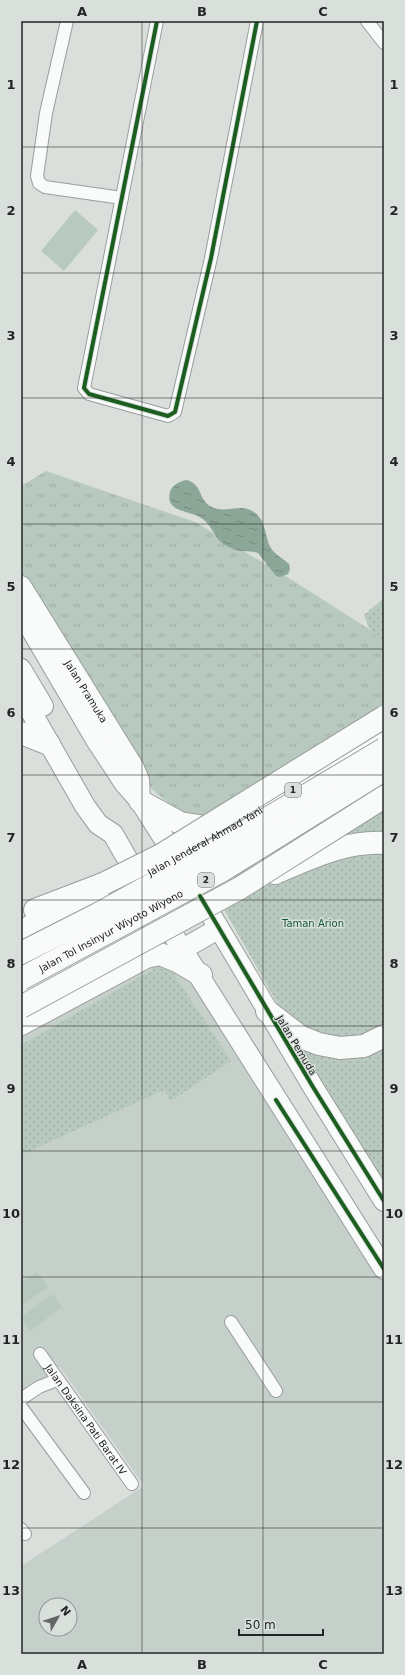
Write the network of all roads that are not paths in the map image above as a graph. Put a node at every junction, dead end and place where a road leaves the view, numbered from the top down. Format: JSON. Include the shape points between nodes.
{"nodes":[{"id":1,"x":67,"y":21,"type":"edge"},
{"id":2,"x":157,"y":21,"type":"edge"},
{"id":3,"x":257,"y":21,"type":"edge"},
{"id":4,"x":367,"y":21,"type":"edge"},
{"id":5,"x":384,"y":42,"type":"edge"},
{"id":6,"x":122,"y":198,"type":"junction"},
{"id":7,"x":21,"y":586,"type":"edge"},
{"id":8,"x":21,"y":612,"type":"edge"},
{"id":9,"x":21,"y":669,"type":"edge"},
{"id":10,"x":21,"y":694,"type":"edge"},
{"id":11,"x":384,"y":717,"type":"edge"},
{"id":12,"x":384,"y":732,"type":"edge"},
{"id":13,"x":21,"y":733,"type":"edge"},
{"id":14,"x":49,"y":744,"type":"junction"},
{"id":15,"x":384,"y":749,"type":"edge"},
{"id":16,"x":384,"y":770,"type":"edge"},
{"id":17,"x":384,"y":789,"type":"edge"},
{"id":18,"x":384,"y":797,"type":"edge"},
{"id":19,"x":140,"y":801,"type":"junction"},
{"id":20,"x":226,"y":829,"type":"junction"},
{"id":21,"x":112,"y":834,"type":"junction"},
{"id":22,"x":384,"y":842,"type":"edge"},
{"id":23,"x":176,"y":857,"type":"junction"},
{"id":24,"x":138,"y":879,"type":"junction"},
{"id":25,"x":102,"y":884,"type":"junction"},
{"id":26,"x":240,"y":888,"type":"junction"},
{"id":27,"x":200,"y":896,"type":"junction"},
{"id":28,"x":21,"y":916,"type":"edge"},
{"id":29,"x":162,"y":917,"type":"junction"},
{"id":30,"x":218,"y":929,"type":"junction"},
{"id":31,"x":21,"y":932,"type":"edge"},
{"id":32,"x":21,"y":943,"type":"edge"},
{"id":33,"x":183,"y":949,"type":"junction"},
{"id":34,"x":21,"y":953,"type":"edge"},
{"id":35,"x":200,"y":975,"type":"junction"},
{"id":36,"x":21,"y":979,"type":"edge"},
{"id":37,"x":21,"y":992,"type":"edge"},
{"id":38,"x":21,"y":1007,"type":"edge"},
{"id":39,"x":267,"y":1011,"type":"junction"},
{"id":40,"x":21,"y":1024,"type":"edge"},
{"id":41,"x":384,"y":1036,"type":"edge"},
{"id":42,"x":384,"y":1201,"type":"edge"},
{"id":43,"x":384,"y":1269,"type":"edge"},
{"id":44,"x":231,"y":1322,"type":"dead end"},
{"id":45,"x":40,"y":1354,"type":"dead end"},
{"id":46,"x":57,"y":1380,"type":"junction"},
{"id":47,"x":276,"y":1391,"type":"dead end"},
{"id":48,"x":21,"y":1399,"type":"edge"},
{"id":49,"x":21,"y":1406,"type":"edge"},
{"id":50,"x":132,"y":1484,"type":"dead end"},
{"id":51,"x":84,"y":1493,"type":"dead end"}],
"edges":[{"from":1,"to":6,"type":"street","via":[[46,113],[37,176],[39,183],[45,187]]},
{"from":2,"to":6,"type":"street"},
{"from":3,"to":6,"type":"street","via":[[211,258],[175,412],[168,416],[89,394],[84,388]]},
{"from":4,"to":5,"type":"street"},
{"from":7,"to":19,"type":"main road","name":"Jalan Pramuka","via":[[134,768],[139,780]]},
{"from":8,"to":19,"type":"main road","name":"Jalan Pramuka","via":[[96,740],[124,784]]},
{"from":9,"to":21,"type":"main road","via":[[102,807]]},
{"from":10,"to":14,"type":"main road"},
{"from":11,"to":25,"type":"highway","bridge":true,"via":[[161,855]]},
{"from":12,"to":20,"type":"highway","name":"Jalan Jenderal Ahmad Yani","number":"1"},
{"from":13,"to":14,"type":"highway"},
{"from":14,"to":21,"type":"main road","via":[[91,815]]},
{"from":15,"to":34,"type":"highway","name":"Jalan Tol Insinyur Wiyoto Wiyono","number":"2","bridge":true,"via":[[211,852]]},
{"from":16,"to":36,"type":"highway","name":"Jalan Tol Insinyur Wiyoto Wiyono","number":"2","bridge":true,"via":[[223,870]]},
{"from":17,"to":27,"type":"highway"},
{"from":18,"to":26,"type":"highway","bridge":true},
{"from":19,"to":20,"type":"highway","via":[[180,823]]},
{"from":19,"to":23,"type":"main road","name":"Jalan Pramuka"},
{"from":20,"to":23,"type":"highway","name":"Jalan Jenderal Ahmad Yani","number":"1"},
{"from":21,"to":24,"type":"main road"},
{"from":22,"to":26,"type":"highway","bridge":true,"via":[[365,842],[337,848]]},
{"from":23,"to":24,"type":"highway","name":"Jalan Jenderal Ahmad Yani","number":"1"},
{"from":23,"to":27,"type":"main road","name":"Jalan Pramuka"},
{"from":24,"to":29,"type":"main road"},
{"from":24,"to":32,"type":"highway","name":"Jalan Jenderal Ahmad Yani","number":"1"},
{"from":25,"to":28,"type":"highway"},
{"from":25,"to":31,"type":"highway"},
{"from":26,"to":38,"type":"highway","bridge":true},
{"from":27,"to":29,"type":"highway"},
{"from":27,"to":30,"type":"main road","name":"Jalan Pemuda"},
{"from":29,"to":33,"type":"main road"},
{"from":29,"to":37,"type":"highway"},
{"from":30,"to":33,"type":"main road"},
{"from":30,"to":39,"type":"main road","name":"Jalan Pemuda"},
{"from":33,"to":35,"type":"main road"},
{"from":35,"to":40,"type":"highway","via":[[160,954],[146,957]]},
{"from":35,"to":43,"type":"main road"},
{"from":39,"to":41,"type":"highway","via":[[301,1037],[319,1044],[340,1048],[364,1046]]},
{"from":39,"to":42,"type":"main road","name":"Jalan Pemuda"},
{"from":44,"to":47,"type":"street"},
{"from":45,"to":46,"type":"street","name":"Jalan Daksina Pati Barat IV"},
{"from":46,"to":48,"type":"street","via":[[39,1387]]},
{"from":46,"to":50,"type":"street","name":"Jalan Daksina Pati Barat IV"},
{"from":49,"to":51,"type":"street"}]}
